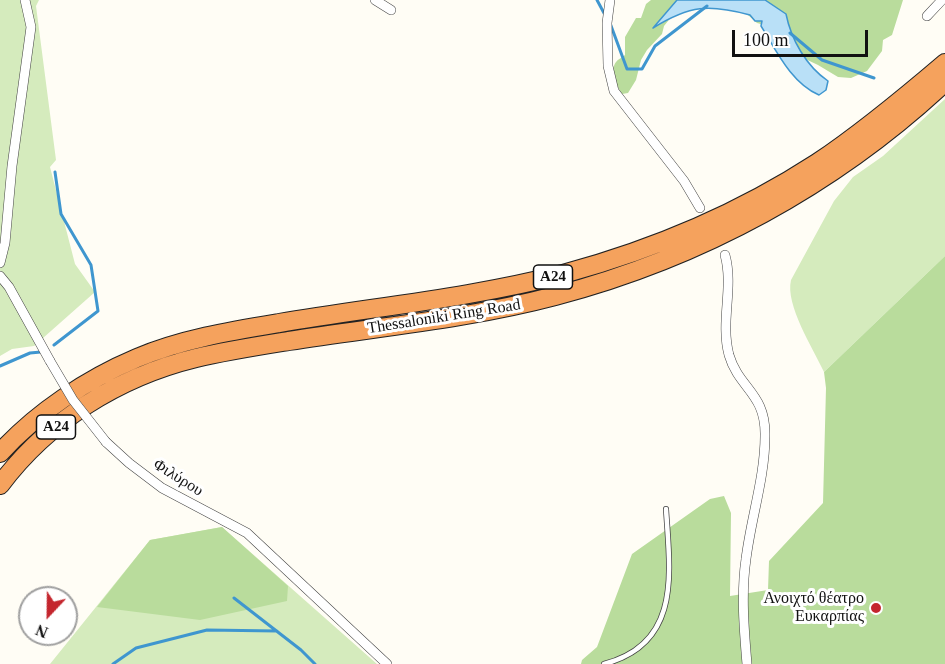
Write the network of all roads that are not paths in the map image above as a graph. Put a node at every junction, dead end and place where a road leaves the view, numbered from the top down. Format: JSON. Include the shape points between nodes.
{"nodes":[{"id":1,"x":24,"y":0,"type":"edge"},
{"id":2,"x":375,"y":0,"type":"edge"},
{"id":3,"x":610,"y":0,"type":"edge"},
{"id":4,"x":942,"y":0,"type":"edge"},
{"id":5,"x":391,"y":10,"type":"dead end"},
{"id":6,"x":927,"y":16,"type":"dead end"},
{"id":7,"x":945,"y":63,"type":"edge"},
{"id":8,"x":945,"y":82,"type":"edge"},
{"id":9,"x":700,"y":208,"type":"dead end"},
{"id":10,"x":724,"y":255,"type":"dead end"},
{"id":11,"x":0,"y":263,"type":"edge"},
{"id":12,"x":0,"y":276,"type":"edge"},
{"id":13,"x":0,"y":453,"type":"edge"},
{"id":14,"x":0,"y":485,"type":"edge"},
{"id":15,"x":666,"y":509,"type":"dead end"},
{"id":16,"x":387,"y":664,"type":"edge"},
{"id":17,"x":604,"y":664,"type":"edge"},
{"id":18,"x":747,"y":664,"type":"edge"}],
"edges":[{"from":1,"to":11,"type":"street","via":[[31,27]]},
{"from":2,"to":5,"type":"street"},
{"from":3,"to":9,"type":"street","via":[[608,66],[614,91],[684,181]]},
{"from":4,"to":6,"type":"street"},
{"from":7,"to":13,"type":"highway","name":"Thessaloniki Ring Road","number":"Α24","via":[[816,163],[743,206],[687,232],[589,267],[542,279],[252,328],[164,348],[71,393]]},
{"from":8,"to":14,"type":"highway","name":"Thessaloniki Ring Road","number":"Α24","via":[[886,133],[825,177],[686,252],[622,277],[529,303],[221,353],[161,369],[114,389],[74,413],[33,447]]},
{"from":10,"to":18,"type":"street","via":[[728,268],[728,351],[733,368],[761,405],[766,435],[744,573]]},
{"from":12,"to":16,"type":"street","name":"Φιλύρου","bridge":true,"via":[[84,416],[106,442],[162,488],[247,533]]},
{"from":15,"to":17,"type":"lane","via":[[670,571],[663,614],[648,642],[627,656]]}]}
